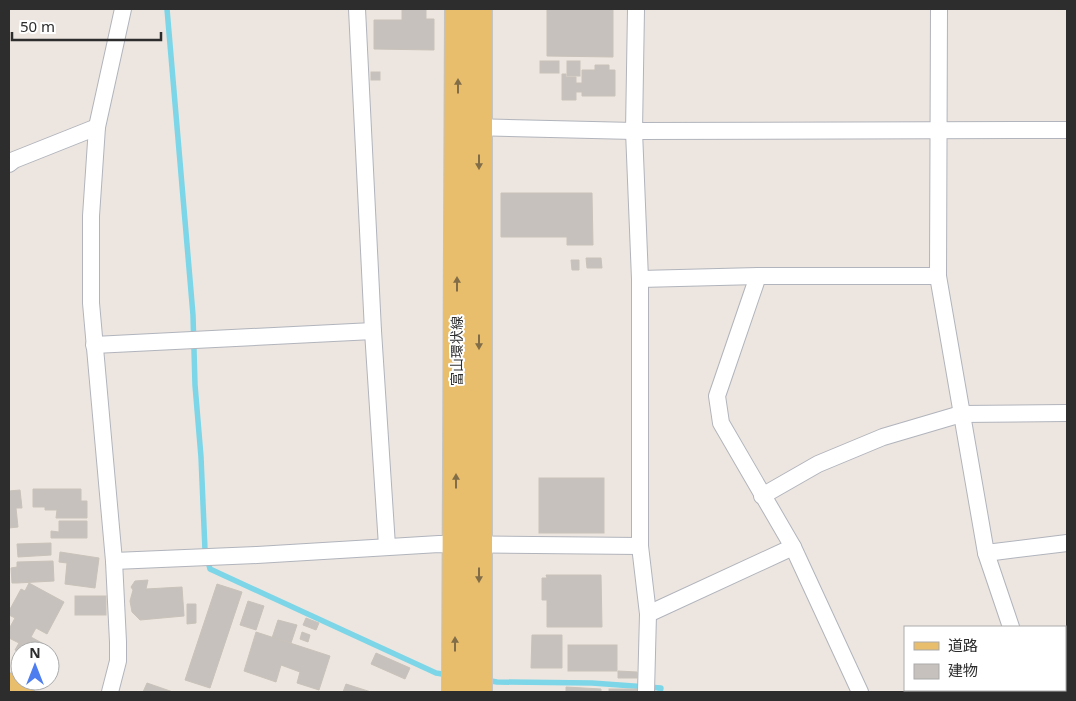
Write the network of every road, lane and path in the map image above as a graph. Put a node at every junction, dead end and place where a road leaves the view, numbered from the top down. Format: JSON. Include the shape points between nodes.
{"nodes":[{"id":1,"x":122,"y":9,"type":"edge"},
{"id":2,"x":357,"y":9,"type":"edge"},
{"id":3,"x":458,"y":9,"type":"edge"},
{"id":4,"x":479,"y":9,"type":"edge"},
{"id":5,"x":636,"y":9,"type":"edge"},
{"id":6,"x":939,"y":9,"type":"edge"},
{"id":7,"x":96,"y":127,"type":"junction"},
{"id":8,"x":468,"y":127,"type":"junction"},
{"id":9,"x":939,"y":129,"type":"junction"},
{"id":10,"x":1067,"y":130,"type":"edge"},
{"id":11,"x":634,"y":131,"type":"junction"},
{"id":12,"x":9,"y":164,"type":"edge"},
{"id":13,"x":758,"y":276,"type":"junction"},
{"id":14,"x":938,"y":276,"type":"junction"},
{"id":15,"x":640,"y":279,"type":"junction"},
{"id":16,"x":373,"y":331,"type":"junction"},
{"id":17,"x":94,"y":345,"type":"junction"},
{"id":18,"x":1067,"y":413,"type":"edge"},
{"id":19,"x":962,"y":414,"type":"junction"},
{"id":20,"x":762,"y":496,"type":"junction"},
{"id":21,"x":467,"y":543,"type":"junction"},
{"id":22,"x":1067,"y":543,"type":"edge"},
{"id":23,"x":387,"y":546,"type":"junction"},
{"id":24,"x":640,"y":546,"type":"junction"},
{"id":25,"x":793,"y":547,"type":"junction"},
{"id":26,"x":986,"y":553,"type":"junction"},
{"id":27,"x":114,"y":561,"type":"junction"},
{"id":28,"x":648,"y":614,"type":"junction"},
{"id":29,"x":1011,"y":626,"type":"edge"},
{"id":30,"x":9,"y":686,"type":"edge"},
{"id":31,"x":20,"y":692,"type":"edge"},
{"id":32,"x":110,"y":692,"type":"edge"},
{"id":33,"x":455,"y":692,"type":"edge"},
{"id":34,"x":478,"y":692,"type":"edge"},
{"id":35,"x":646,"y":692,"type":"edge"},
{"id":36,"x":860,"y":692,"type":"edge"}],
"edges":[{"from":1,"to":7,"type":"street"},
{"from":2,"to":16,"type":"street"},
{"from":8,"to":3,"type":"main road","name":"富山環状線","one_way":true},
{"from":4,"to":8,"type":"main road","name":"富山環状線"},
{"from":5,"to":11,"type":"street"},
{"from":6,"to":9,"type":"street"},
{"from":7,"to":12,"type":"street"},
{"from":7,"to":17,"type":"street","via":[[91,216]]},
{"from":8,"to":11,"type":"street"},
{"from":8,"to":21,"type":"main road","name":"富山環状線"},
{"from":9,"to":10,"type":"street"},
{"from":9,"to":11,"type":"street"},
{"from":9,"to":14,"type":"street"},
{"from":11,"to":15,"type":"street"},
{"from":13,"to":14,"type":"street"},
{"from":13,"to":15,"type":"street"},
{"from":13,"to":20,"type":"street","via":[[717,396],[721,423]]},
{"from":14,"to":19,"type":"street"},
{"from":15,"to":24,"type":"street"},
{"from":16,"to":17,"type":"street"},
{"from":16,"to":23,"type":"street"},
{"from":17,"to":27,"type":"street"},
{"from":18,"to":19,"type":"street"},
{"from":19,"to":20,"type":"street","via":[[883,437],[818,464]]},
{"from":19,"to":26,"type":"street"},
{"from":20,"to":25,"type":"street"},
{"from":21,"to":23,"type":"street"},
{"from":21,"to":24,"type":"street"},
{"from":33,"to":21,"type":"main road","name":"富山環状線","one_way":true},
{"from":21,"to":34,"type":"main road","name":"富山環状線","one_way":true},
{"from":22,"to":26,"type":"street"},
{"from":23,"to":27,"type":"street"},
{"from":24,"to":28,"type":"street"},
{"from":25,"to":28,"type":"street"},
{"from":25,"to":36,"type":"street"},
{"from":26,"to":29,"type":"street"},
{"from":27,"to":32,"type":"street","via":[[118,661]]},
{"from":28,"to":35,"type":"street"},
{"from":30,"to":31,"type":"main road"}]}
